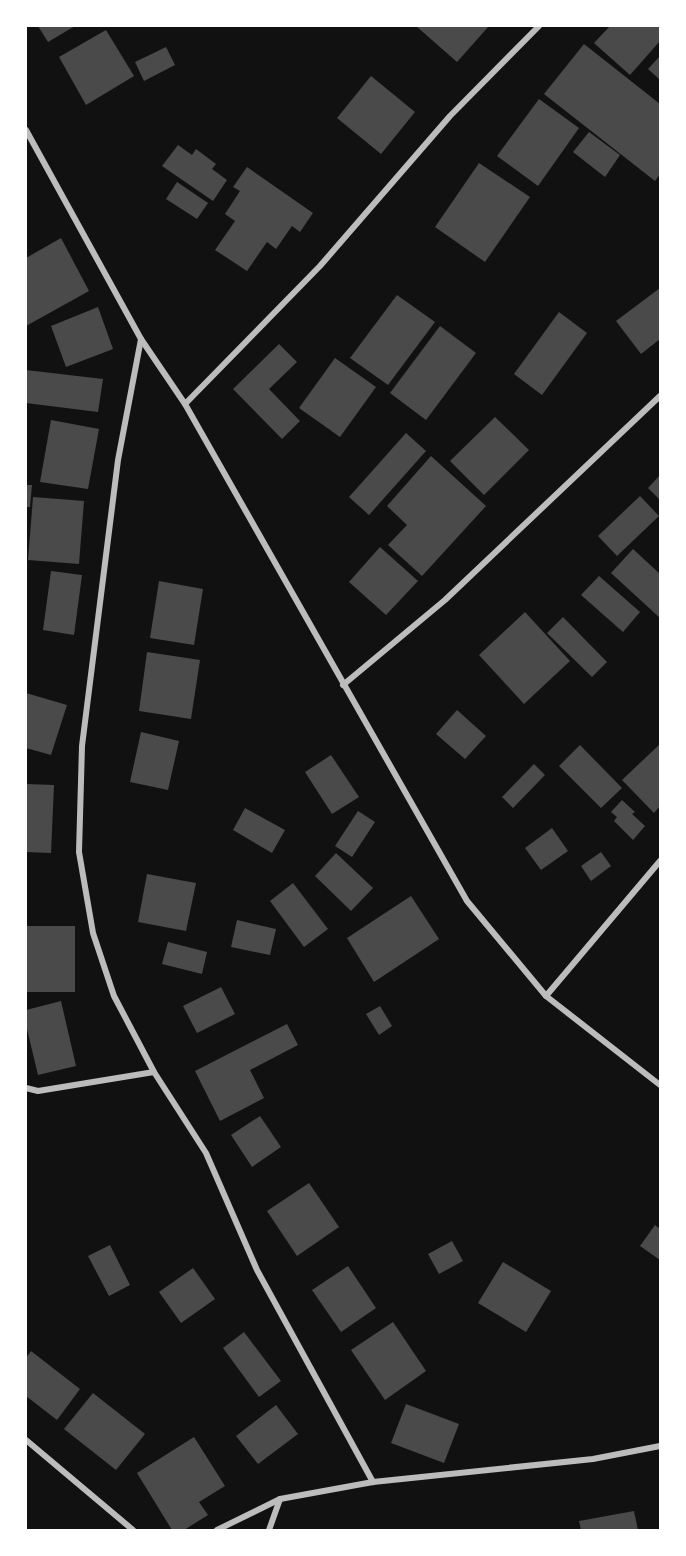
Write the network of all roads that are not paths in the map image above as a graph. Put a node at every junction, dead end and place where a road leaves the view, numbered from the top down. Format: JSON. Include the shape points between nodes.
{"nodes":[{"id":1,"x":539,"y":26,"type":"edge"},
{"id":2,"x":26,"y":130,"type":"edge"},
{"id":3,"x":141,"y":339,"type":"junction"},
{"id":4,"x":660,"y":396,"type":"edge"},
{"id":5,"x":185,"y":404,"type":"junction"},
{"id":6,"x":343,"y":685,"type":"junction"},
{"id":7,"x":660,"y":861,"type":"edge"},
{"id":8,"x":546,"y":996,"type":"junction"},
{"id":9,"x":154,"y":1072,"type":"junction"},
{"id":10,"x":660,"y":1085,"type":"edge"},
{"id":11,"x":26,"y":1088,"type":"edge"},
{"id":12,"x":26,"y":1440,"type":"edge"},
{"id":13,"x":660,"y":1446,"type":"edge"},
{"id":14,"x":372,"y":1482,"type":"junction"},
{"id":15,"x":280,"y":1499,"type":"junction"},
{"id":16,"x":132,"y":1530,"type":"edge"},
{"id":17,"x":217,"y":1530,"type":"edge"},
{"id":18,"x":269,"y":1530,"type":"edge"}],
"edges":[{"from":1,"to":5,"type":"street","via":[[450,116],[320,266]]},
{"from":2,"to":3,"type":"street"},
{"from":3,"to":5,"type":"street"},
{"from":3,"to":9,"type":"street","via":[[118,460],[81,746],[80,852],[93,933],[114,996]]},
{"from":4,"to":6,"type":"street","via":[[445,600]]},
{"from":5,"to":6,"type":"street"},
{"from":6,"to":8,"type":"street","via":[[467,901]]},
{"from":7,"to":8,"type":"street"},
{"from":8,"to":10,"type":"street"},
{"from":9,"to":11,"type":"street","via":[[48,1089]]},
{"from":9,"to":14,"type":"street","via":[[206,1153],[257,1270]]},
{"from":12,"to":16,"type":"street"},
{"from":13,"to":14,"type":"street","via":[[593,1459]]},
{"from":14,"to":15,"type":"street"},
{"from":15,"to":17,"type":"street"},
{"from":15,"to":18,"type":"street"}]}
